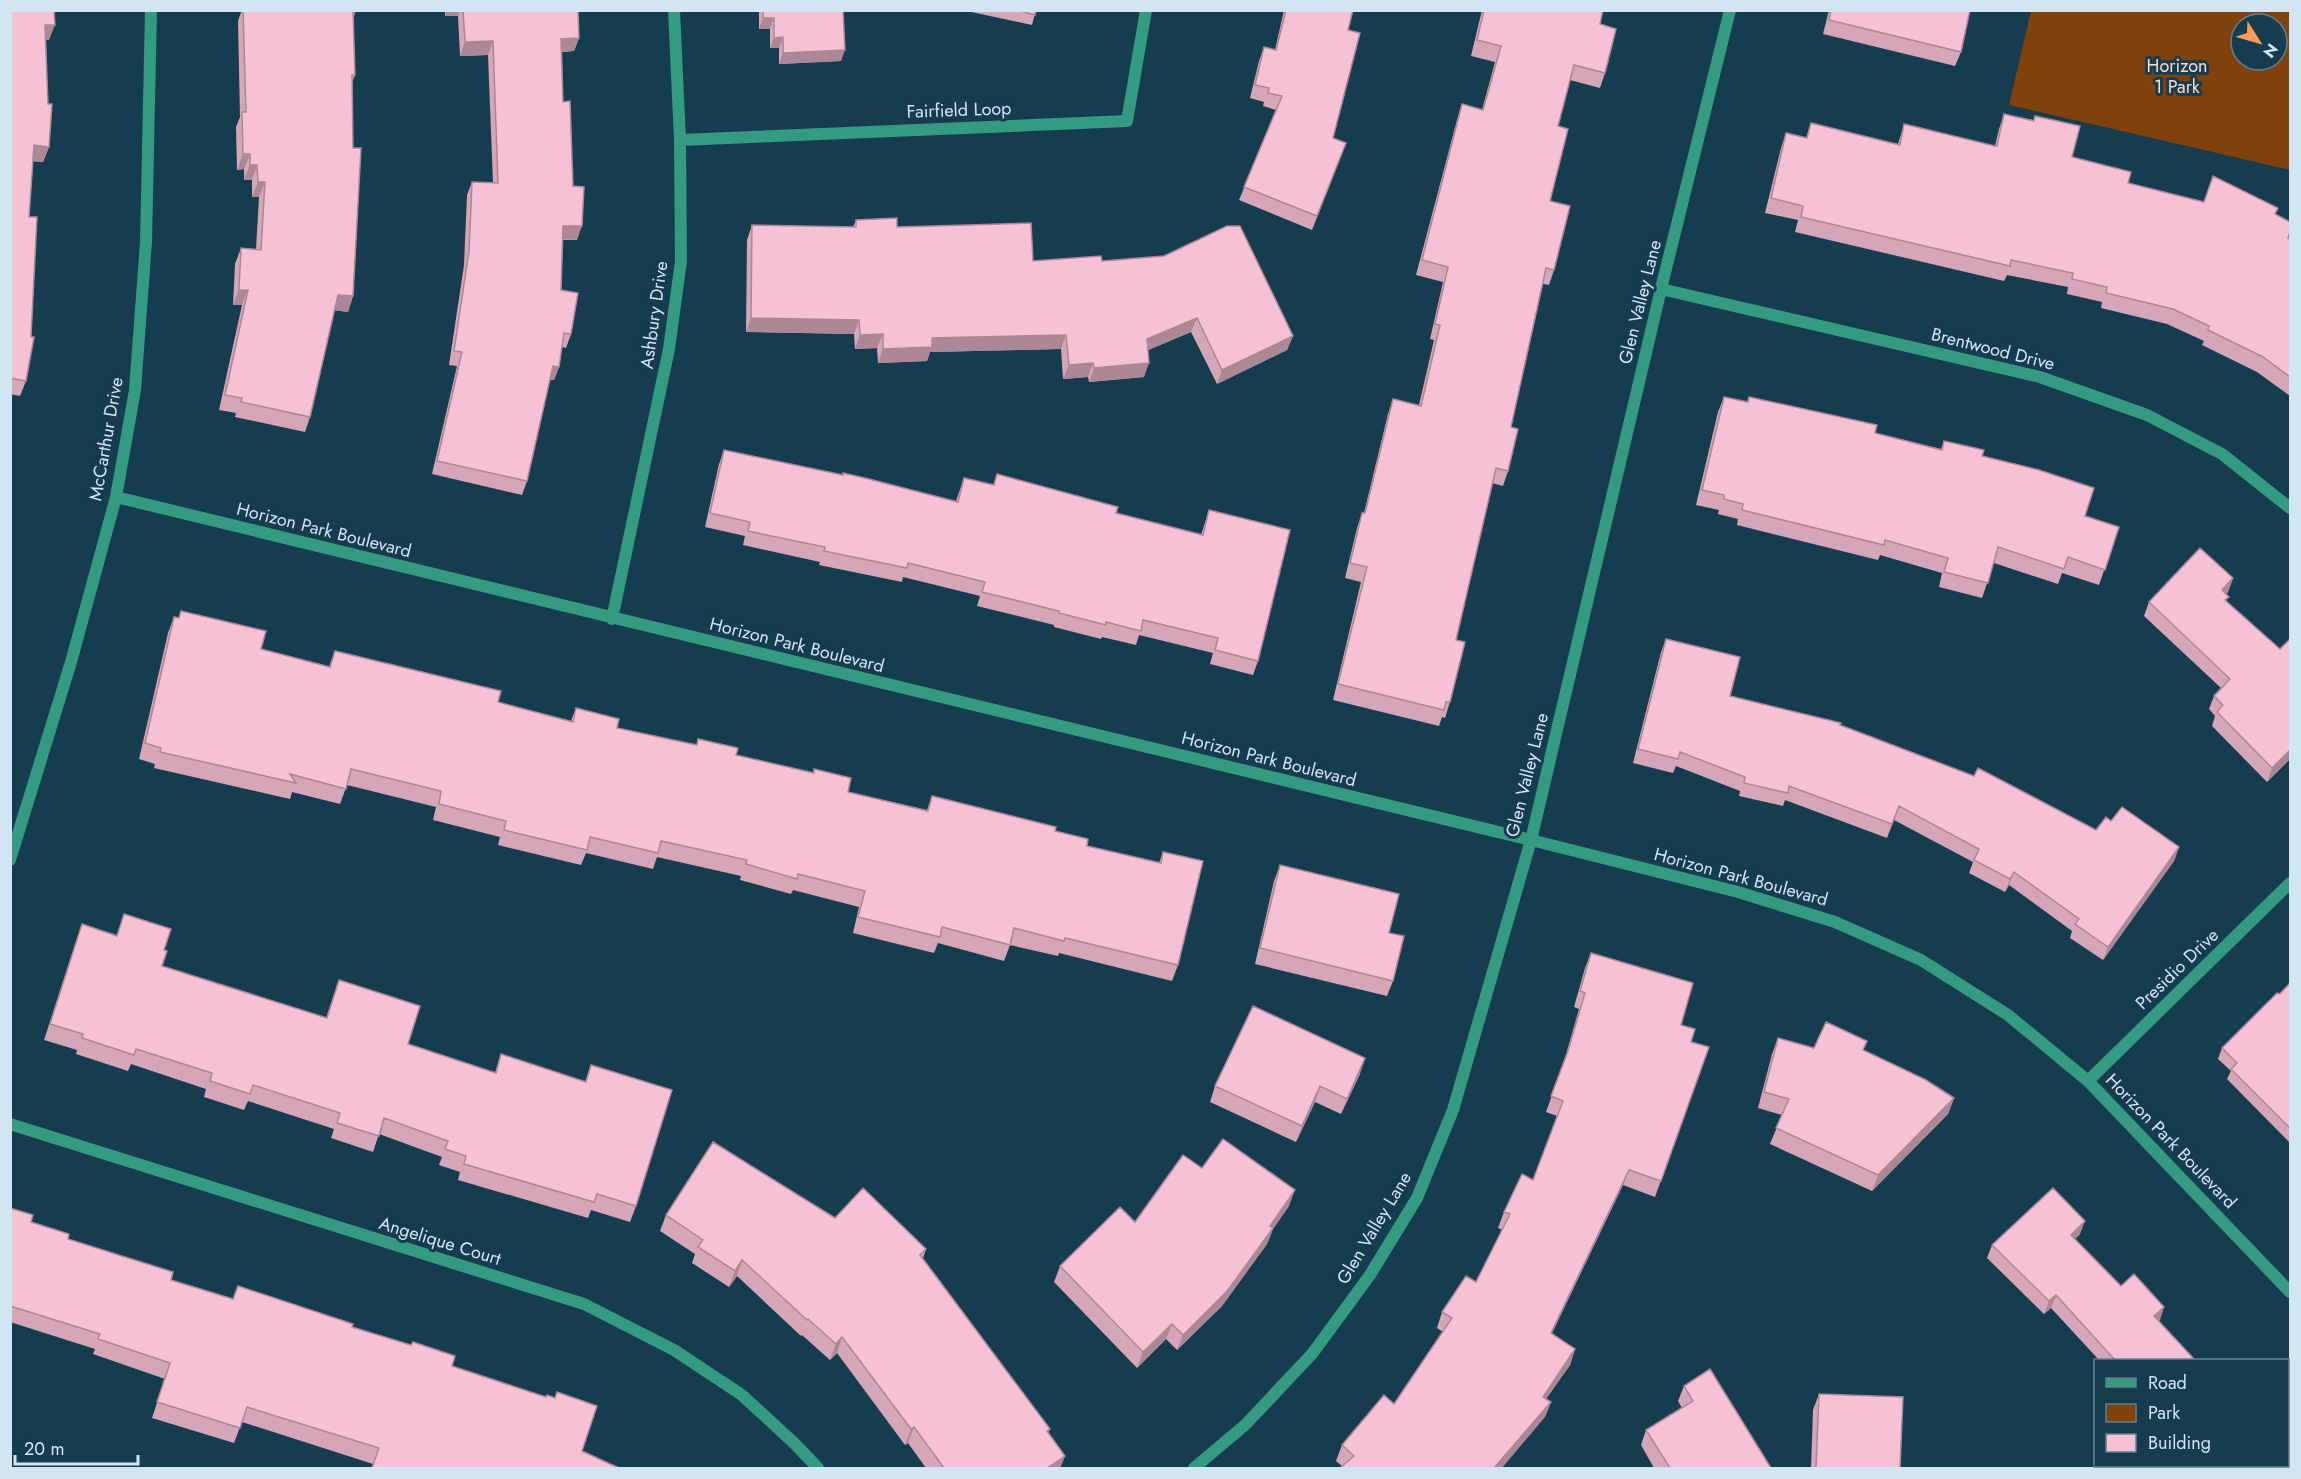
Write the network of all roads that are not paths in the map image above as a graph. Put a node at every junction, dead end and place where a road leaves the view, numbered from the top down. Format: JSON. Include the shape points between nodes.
{"nodes":[{"id":1,"x":151,"y":10,"type":"edge"},
{"id":2,"x":674,"y":10,"type":"edge"},
{"id":3,"x":1146,"y":10,"type":"edge"},
{"id":4,"x":1730,"y":10,"type":"edge"},
{"id":5,"x":680,"y":140,"type":"junction"},
{"id":6,"x":1661,"y":289,"type":"junction"},
{"id":7,"x":116,"y":497,"type":"junction"},
{"id":8,"x":2290,"y":508,"type":"edge"},
{"id":9,"x":612,"y":619,"type":"junction"},
{"id":10,"x":1530,"y":840,"type":"junction"},
{"id":11,"x":10,"y":860,"type":"edge"},
{"id":12,"x":2290,"y":883,"type":"edge"},
{"id":13,"x":2088,"y":1081,"type":"junction"},
{"id":14,"x":10,"y":1124,"type":"edge"},
{"id":15,"x":2290,"y":1292,"type":"edge"},
{"id":16,"x":819,"y":1468,"type":"edge"},
{"id":17,"x":1194,"y":1468,"type":"edge"}],
"edges":[{"from":1,"to":7,"type":"street","name":"McCarthur Drive","via":[[146,242],[135,390]]},
{"from":2,"to":5,"type":"street","name":"Ashbury Drive"},
{"from":3,"to":5,"type":"street","name":"Fairfield Loop","via":[[1127,121]]},
{"from":4,"to":6,"type":"street","name":"Glen Valley Lane"},
{"from":5,"to":9,"type":"street","name":"Ashbury Drive","via":[[681,261],[669,350]]},
{"from":6,"to":8,"type":"street","name":"Brentwood Drive","via":[[2040,377],[2169,426],[2222,454]]},
{"from":6,"to":10,"type":"street","name":"Glen Valley Lane"},
{"from":7,"to":9,"type":"street","name":"Horizon Park Boulevard"},
{"from":7,"to":11,"type":"street","name":"McCarthur Drive","via":[[71,662]]},
{"from":9,"to":10,"type":"street","name":"Horizon Park Boulevard"},
{"from":10,"to":13,"type":"street","name":"Horizon Park Boulevard","via":[[1738,892],[1836,922],[1921,960],[1988,1002]]},
{"from":10,"to":17,"type":"street","name":"Glen Valley Lane","via":[[1453,1110],[1418,1198],[1370,1275],[1312,1354],[1245,1425]]},
{"from":12,"to":13,"type":"street","name":"Presidio Drive"},
{"from":13,"to":15,"type":"street","name":"Horizon Park Boulevard"},
{"from":14,"to":16,"type":"street","name":"Angelique Court","via":[[584,1304],[674,1350],[742,1395]]}]}
